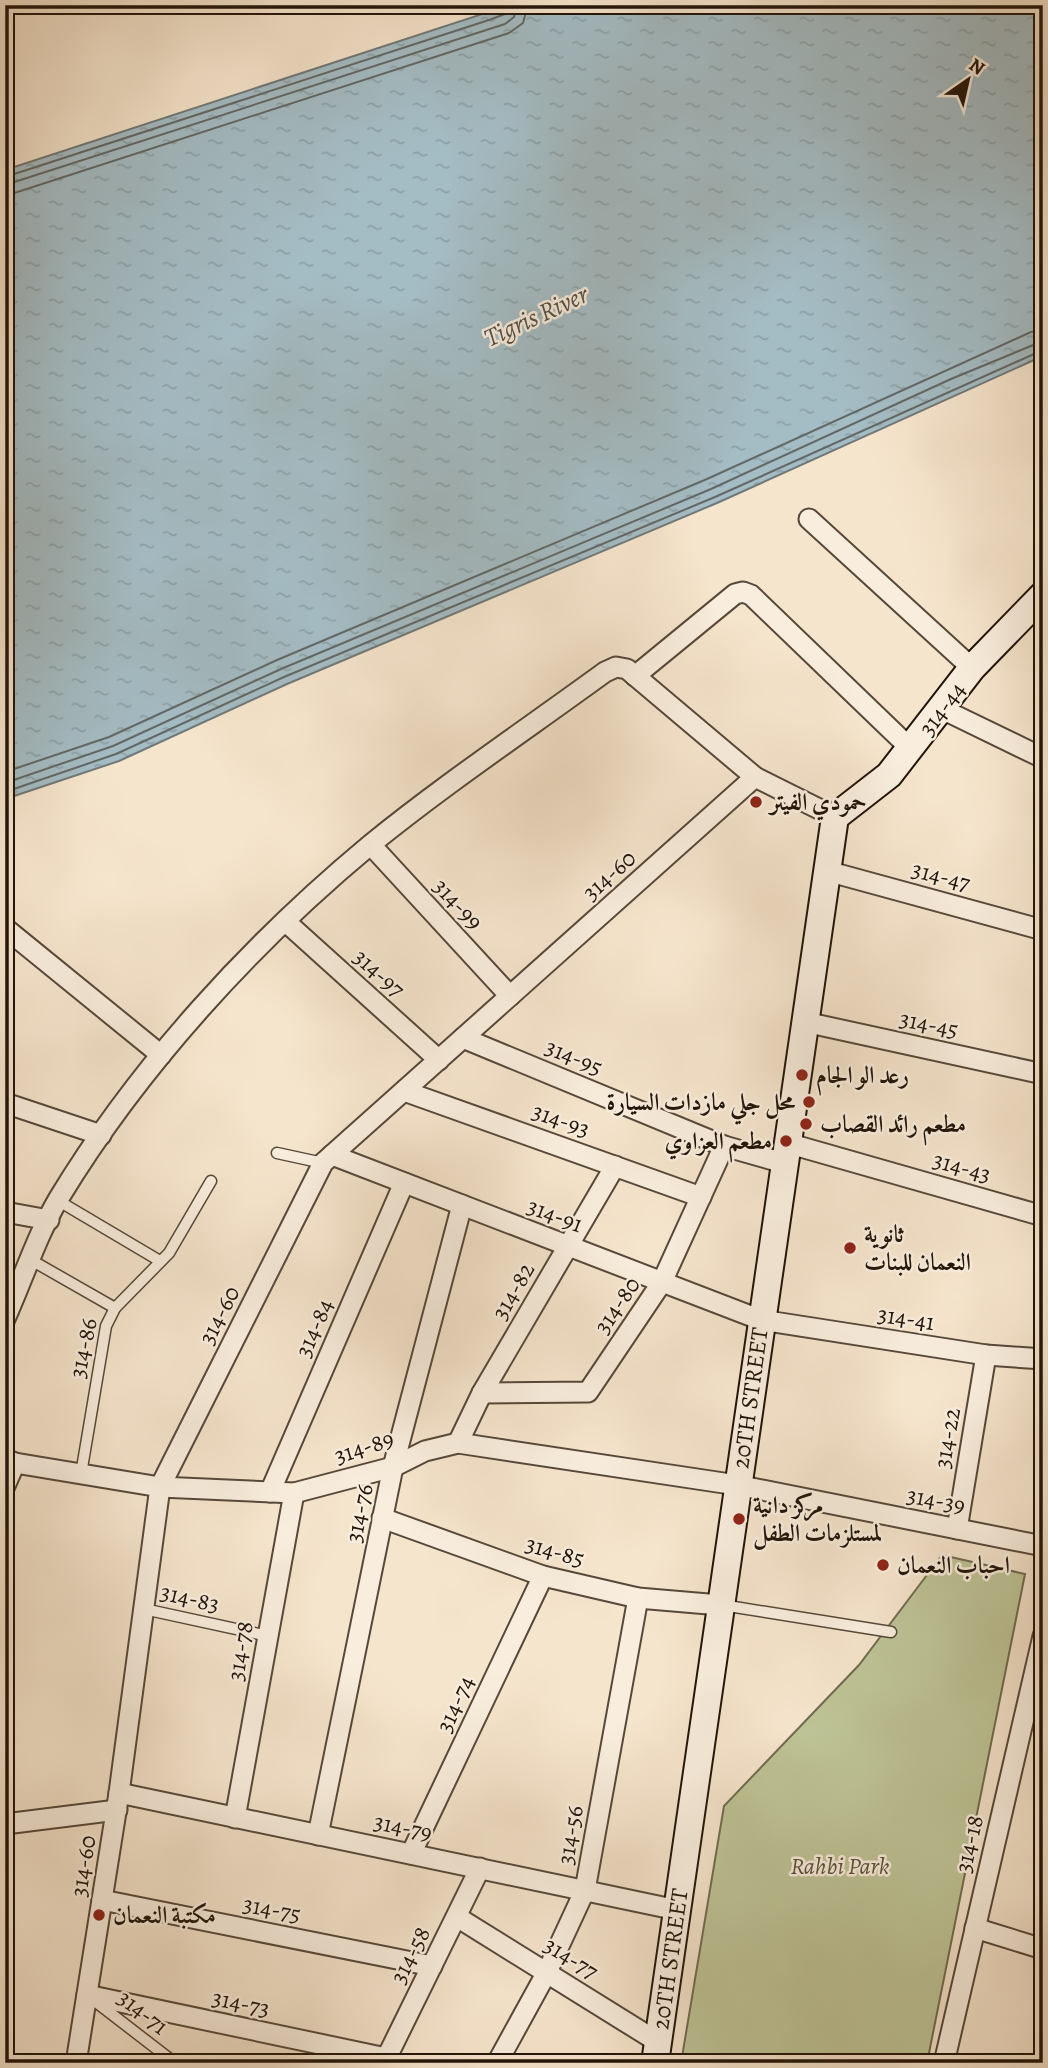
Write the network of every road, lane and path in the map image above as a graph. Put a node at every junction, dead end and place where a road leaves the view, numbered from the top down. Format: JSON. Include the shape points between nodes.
{"nodes":[{"id":1,"x":809,"y":519,"type":"dead end"},
{"id":2,"x":1043,"y":595,"type":"edge"},
{"id":3,"x":972,"y":668,"type":"junction"},
{"id":4,"x":635,"y":676,"type":"junction"},
{"id":5,"x":942,"y":709,"type":"junction"},
{"id":6,"x":911,"y":749,"type":"junction"},
{"id":7,"x":1043,"y":758,"type":"edge"},
{"id":8,"x":755,"y":777,"type":"junction"},
{"id":9,"x":835,"y":817,"type":"junction"},
{"id":10,"x":370,"y":845,"type":"junction"},
{"id":11,"x":827,"y":870,"type":"junction"},
{"id":12,"x":286,"y":922,"type":"junction"},
{"id":13,"x":5,"y":928,"type":"edge"},
{"id":14,"x":1043,"y":930,"type":"edge"},
{"id":15,"x":510,"y":996,"type":"junction"},
{"id":16,"x":805,"y":1022,"type":"junction"},
{"id":17,"x":463,"y":1038,"type":"junction"},
{"id":18,"x":161,"y":1055,"type":"junction"},
{"id":19,"x":439,"y":1060,"type":"junction"},
{"id":20,"x":1043,"y":1074,"type":"edge"},
{"id":21,"x":404,"y":1091,"type":"junction"},
{"id":22,"x":5,"y":1103,"type":"edge"},
{"id":23,"x":100,"y":1135,"type":"junction"},
{"id":24,"x":724,"y":1146,"type":"junction"},
{"id":25,"x":277,"y":1153,"type":"dead end"},
{"id":26,"x":786,"y":1153,"type":"junction"},
{"id":27,"x":328,"y":1159,"type":"junction"},
{"id":28,"x":615,"y":1166,"type":"junction"},
{"id":29,"x":211,"y":1181,"type":"dead end"},
{"id":30,"x":404,"y":1183,"type":"junction"},
{"id":31,"x":701,"y":1197,"type":"junction"},
{"id":32,"x":57,"y":1200,"type":"junction"},
{"id":33,"x":462,"y":1205,"type":"junction"},
{"id":34,"x":5,"y":1212,"type":"edge"},
{"id":35,"x":1043,"y":1216,"type":"edge"},
{"id":36,"x":49,"y":1220,"type":"junction"},
{"id":37,"x":567,"y":1245,"type":"junction"},
{"id":38,"x":31,"y":1260,"type":"junction"},
{"id":39,"x":160,"y":1261,"type":"junction"},
{"id":40,"x":662,"y":1282,"type":"junction"},
{"id":41,"x":114,"y":1308,"type":"junction"},
{"id":42,"x":6,"y":1318,"type":"edge"},
{"id":43,"x":761,"y":1320,"type":"junction"},
{"id":44,"x":986,"y":1355,"type":"junction"},
{"id":45,"x":1043,"y":1359,"type":"edge"},
{"id":46,"x":482,"y":1393,"type":"junction"},
{"id":47,"x":458,"y":1443,"type":"junction"},
{"id":48,"x":10,"y":1461,"type":"edge"},
{"id":49,"x":393,"y":1467,"type":"junction"},
{"id":50,"x":82,"y":1474,"type":"junction"},
{"id":51,"x":737,"y":1485,"type":"junction"},
{"id":52,"x":5,"y":1486,"type":"edge"},
{"id":53,"x":160,"y":1487,"type":"junction"},
{"id":54,"x":270,"y":1492,"type":"junction"},
{"id":55,"x":294,"y":1493,"type":"junction"},
{"id":56,"x":383,"y":1518,"type":"junction"},
{"id":57,"x":957,"y":1529,"type":"junction"},
{"id":58,"x":1043,"y":1546,"type":"edge"},
{"id":59,"x":543,"y":1576,"type":"junction"},
{"id":60,"x":638,"y":1598,"type":"junction"},
{"id":61,"x":720,"y":1605,"type":"junction"},
{"id":62,"x":144,"y":1609,"type":"junction"},
{"id":63,"x":891,"y":1632,"type":"dead end"},
{"id":64,"x":268,"y":1636,"type":"junction"},
{"id":65,"x":1043,"y":1636,"type":"edge"},
{"id":66,"x":118,"y":1801,"type":"junction"},
{"id":67,"x":235,"y":1818,"type":"junction"},
{"id":68,"x":5,"y":1824,"type":"edge"},
{"id":69,"x":317,"y":1835,"type":"junction"},
{"id":70,"x":411,"y":1854,"type":"junction"},
{"id":71,"x":480,"y":1868,"type":"junction"},
{"id":72,"x":585,"y":1890,"type":"junction"},
{"id":73,"x":102,"y":1900,"type":"junction"},
{"id":74,"x":677,"y":1910,"type":"junction"},
{"id":75,"x":457,"y":1917,"type":"junction"},
{"id":76,"x":975,"y":1928,"type":"junction"},
{"id":77,"x":1043,"y":1949,"type":"edge"},
{"id":78,"x":432,"y":1966,"type":"junction"},
{"id":79,"x":547,"y":1972,"type":"junction"},
{"id":80,"x":87,"y":1995,"type":"junction"},
{"id":81,"x":657,"y":2052,"type":"edge"},
{"id":82,"x":385,"y":2060,"type":"edge"},
{"id":83,"x":76,"y":2063,"type":"edge"},
{"id":84,"x":174,"y":2063,"type":"edge"},
{"id":85,"x":497,"y":2063,"type":"edge"},
{"id":86,"x":944,"y":2063,"type":"edge"}],
"edges":[{"from":1,"to":3,"type":"street"},
{"from":2,"to":3,"type":"street","name":"314-44"},
{"from":3,"to":5,"type":"street","name":"314-44"},
{"from":4,"to":6,"type":"street","via":[[743,592]]},
{"from":4,"to":8,"type":"street"},
{"from":4,"to":10,"type":"street","via":[[616,667],[605,672]]},
{"from":5,"to":6,"type":"street","name":"314-44"},
{"from":5,"to":7,"type":"street"},
{"from":6,"to":9,"type":"street","name":"314-44","via":[[888,775]]},
{"from":8,"to":9,"type":"street"},
{"from":8,"to":15,"type":"street","name":"314-60"},
{"from":9,"to":11,"type":"street","name":"20TH STREET"},
{"from":10,"to":12,"type":"street"},
{"from":10,"to":15,"type":"street","name":"314-99"},
{"from":11,"to":14,"type":"street","name":"314-47"},
{"from":11,"to":16,"type":"street","name":"20TH STREET"},
{"from":12,"to":18,"type":"street"},
{"from":12,"to":19,"type":"street","name":"314-97"},
{"from":13,"to":18,"type":"street"},
{"from":15,"to":17,"type":"street","name":"314-60"},
{"from":16,"to":20,"type":"street","name":"314-45"},
{"from":16,"to":26,"type":"street","name":"20TH STREET"},
{"from":17,"to":19,"type":"street","name":"314-60"},
{"from":17,"to":24,"type":"street","name":"314-95"},
{"from":18,"to":23,"type":"street"},
{"from":19,"to":21,"type":"street","name":"314-60"},
{"from":21,"to":27,"type":"street","name":"314-60"},
{"from":21,"to":28,"type":"street","name":"314-93"},
{"from":22,"to":23,"type":"street"},
{"from":23,"to":32,"type":"street"},
{"from":24,"to":26,"type":"street","name":"314-95"},
{"from":24,"to":31,"type":"street","name":"314-80"},
{"from":25,"to":27,"type":"lane"},
{"from":26,"to":35,"type":"street","name":"314-43"},
{"from":26,"to":43,"type":"street","name":"20TH STREET"},
{"from":27,"to":30,"type":"street","name":"314-91"},
{"from":27,"to":53,"type":"street","name":"314-60"},
{"from":28,"to":31,"type":"street","name":"314-93"},
{"from":28,"to":37,"type":"street","name":"314-82"},
{"from":29,"to":39,"type":"lane","name":"314-86"},
{"from":30,"to":33,"type":"street","name":"314-91"},
{"from":30,"to":54,"type":"street","name":"314-84"},
{"from":31,"to":40,"type":"street","name":"314-80"},
{"from":32,"to":36,"type":"street"},
{"from":32,"to":39,"type":"lane"},
{"from":33,"to":37,"type":"street","name":"314-91"},
{"from":33,"to":49,"type":"street","name":"314-76"},
{"from":34,"to":36,"type":"street"},
{"from":36,"to":38,"type":"street"},
{"from":37,"to":40,"type":"street","name":"314-91"},
{"from":37,"to":46,"type":"street","name":"314-82"},
{"from":38,"to":41,"type":"lane"},
{"from":38,"to":42,"type":"street"},
{"from":39,"to":41,"type":"lane","name":"314-86"},
{"from":40,"to":43,"type":"street","name":"314-91"},
{"from":40,"to":46,"type":"street","name":"314-80","via":[[588,1392]]},
{"from":41,"to":50,"type":"lane","name":"314-86","via":[[106,1326]]},
{"from":43,"to":44,"type":"street","name":"314-41"},
{"from":43,"to":51,"type":"street","name":"20TH STREET"},
{"from":44,"to":45,"type":"street","name":"314-41"},
{"from":44,"to":57,"type":"street","name":"314-22"},
{"from":46,"to":47,"type":"street","name":"314-82"},
{"from":47,"to":49,"type":"street","name":"314-89","via":[[425,1451]]},
{"from":47,"to":51,"type":"street","name":"314-89"},
{"from":48,"to":50,"type":"street","name":"314-89"},
{"from":48,"to":52,"type":"street"},
{"from":49,"to":55,"type":"street","name":"314-89"},
{"from":49,"to":56,"type":"street","name":"314-76"},
{"from":50,"to":53,"type":"street","name":"314-89"},
{"from":51,"to":57,"type":"street","name":"314-39"},
{"from":51,"to":61,"type":"street","name":"20TH STREET"},
{"from":53,"to":54,"type":"street","name":"314-89"},
{"from":53,"to":62,"type":"street","name":"314-60"},
{"from":54,"to":55,"type":"street","name":"314-89"},
{"from":55,"to":64,"type":"street","name":"314-78"},
{"from":56,"to":59,"type":"street","name":"314-85"},
{"from":56,"to":69,"type":"street","name":"314-76"},
{"from":57,"to":58,"type":"street","name":"314-39"},
{"from":59,"to":60,"type":"street","name":"314-85"},
{"from":59,"to":70,"type":"street","name":"314-74"},
{"from":60,"to":61,"type":"street","name":"314-85"},
{"from":60,"to":72,"type":"street","name":"314-56"},
{"from":61,"to":63,"type":"lane"},
{"from":61,"to":74,"type":"street","name":"20TH STREET"},
{"from":62,"to":64,"type":"lane","name":"314-83"},
{"from":62,"to":66,"type":"street","name":"314-60"},
{"from":64,"to":67,"type":"street","name":"314-78"},
{"from":65,"to":76,"type":"street","name":"314-18"},
{"from":66,"to":67,"type":"street","name":"314-79"},
{"from":66,"to":68,"type":"street","name":"314-79"},
{"from":66,"to":73,"type":"street","name":"314-60"},
{"from":67,"to":69,"type":"street","name":"314-79"},
{"from":69,"to":70,"type":"street","name":"314-79"},
{"from":70,"to":71,"type":"street","name":"314-79"},
{"from":71,"to":72,"type":"street","name":"314-79"},
{"from":71,"to":75,"type":"street","name":"314-58"},
{"from":72,"to":74,"type":"street","name":"314-79"},
{"from":72,"to":79,"type":"street","name":"314-56"},
{"from":73,"to":78,"type":"street","name":"314-75"},
{"from":73,"to":80,"type":"street","name":"314-60"},
{"from":74,"to":81,"type":"street","name":"20TH STREET"},
{"from":75,"to":78,"type":"street","name":"314-58"},
{"from":75,"to":79,"type":"street","name":"314-77"},
{"from":76,"to":77,"type":"street"},
{"from":76,"to":86,"type":"street","name":"314-18"},
{"from":78,"to":82,"type":"street","name":"314-58"},
{"from":79,"to":81,"type":"street","name":"314-77"},
{"from":79,"to":85,"type":"street","name":"314-56"},
{"from":80,"to":82,"type":"street","name":"314-73"},
{"from":80,"to":83,"type":"street","name":"314-60"},
{"from":80,"to":84,"type":"lane","name":"314-71"}]}
